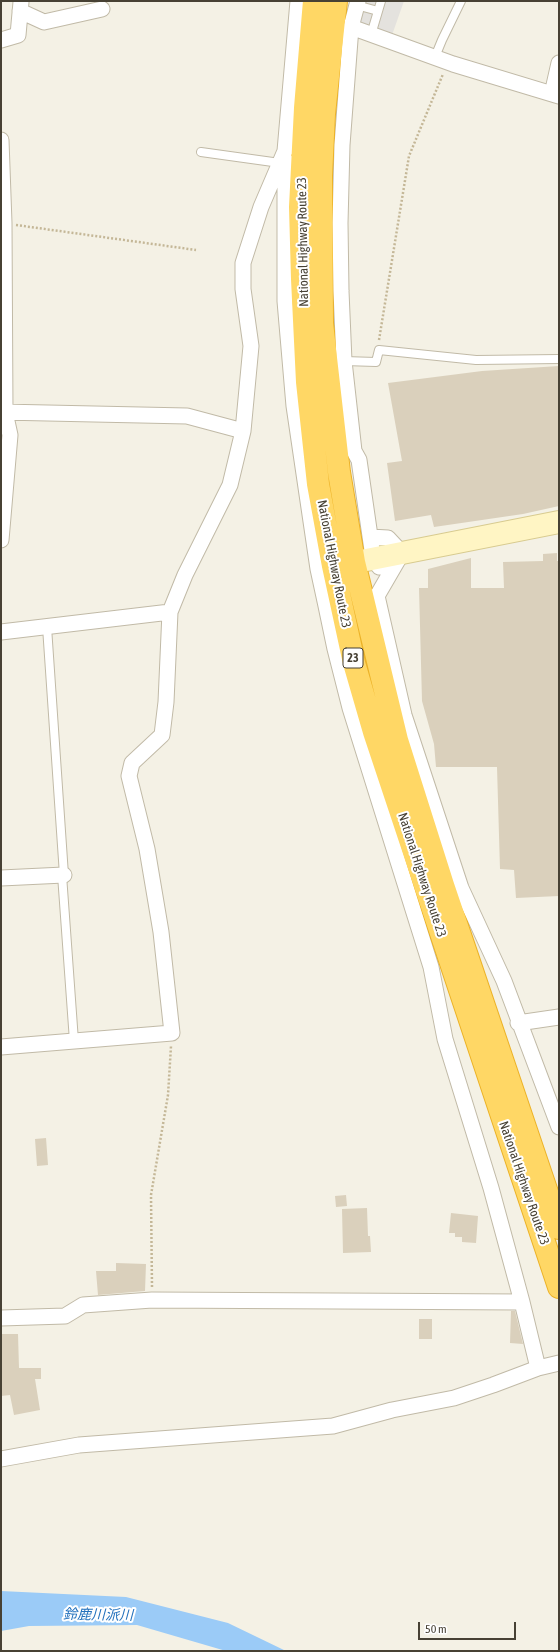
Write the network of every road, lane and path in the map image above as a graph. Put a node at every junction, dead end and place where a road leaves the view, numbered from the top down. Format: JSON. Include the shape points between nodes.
{"nodes":[{"id":1,"x":298,"y":1,"type":"edge"},
{"id":2,"x":314,"y":1,"type":"edge"},
{"id":3,"x":336,"y":1,"type":"edge"},
{"id":4,"x":381,"y":1,"type":"edge"},
{"id":5,"x":461,"y":1,"type":"edge"},
{"id":6,"x":357,"y":3,"type":"edge"},
{"id":7,"x":20,"y":6,"type":"edge"},
{"id":8,"x":102,"y":9,"type":"dead end"},
{"id":9,"x":378,"y":11,"type":"junction"},
{"id":10,"x":351,"y":27,"type":"junction"},
{"id":11,"x":373,"y":28,"type":"dead end"},
{"id":12,"x":1,"y":40,"type":"edge"},
{"id":13,"x":442,"y":59,"type":"junction"},
{"id":14,"x":559,"y":63,"type":"edge"},
{"id":15,"x":555,"y":95,"type":"edge"},
{"id":16,"x":1,"y":140,"type":"edge"},
{"id":17,"x":201,"y":152,"type":"dead end"},
{"id":18,"x":283,"y":157,"type":"junction"},
{"id":19,"x":3,"y":222,"type":"edge"},
{"id":20,"x":196,"y":250,"type":"dead end"},
{"id":21,"x":379,"y":350,"type":"junction"},
{"id":22,"x":559,"y":359,"type":"edge"},
{"id":23,"x":344,"y":361,"type":"junction"},
{"id":24,"x":3,"y":412,"type":"edge"},
{"id":25,"x":243,"y":431,"type":"junction"},
{"id":26,"x":345,"y":452,"type":"junction"},
{"id":27,"x":559,"y":522,"type":"edge"},
{"id":28,"x":1,"y":540,"type":"edge"},
{"id":29,"x":366,"y":552,"type":"junction"},
{"id":30,"x":402,"y":553,"type":"junction"},
{"id":31,"x":333,"y":566,"type":"junction"},
{"id":32,"x":386,"y":580,"type":"junction"},
{"id":33,"x":170,"y":612,"type":"junction"},
{"id":34,"x":47,"y":627,"type":"junction"},
{"id":35,"x":1,"y":632,"type":"edge"},
{"id":36,"x":63,"y":875,"type":"junction"},
{"id":37,"x":1,"y":878,"type":"edge"},
{"id":38,"x":559,"y":1017,"type":"edge"},
{"id":39,"x":518,"y":1023,"type":"junction"},
{"id":40,"x":172,"y":1033,"type":"junction"},
{"id":41,"x":74,"y":1041,"type":"junction"},
{"id":42,"x":1,"y":1047,"type":"edge"},
{"id":43,"x":559,"y":1127,"type":"edge"},
{"id":44,"x":559,"y":1228,"type":"edge"},
{"id":45,"x":559,"y":1287,"type":"edge"},
{"id":46,"x":152,"y":1300,"type":"junction"},
{"id":47,"x":522,"y":1302,"type":"junction"},
{"id":48,"x":1,"y":1318,"type":"edge"},
{"id":49,"x":559,"y":1363,"type":"edge"},
{"id":50,"x":538,"y":1368,"type":"junction"},
{"id":51,"x":1,"y":1459,"type":"edge"}],
"edges":[{"from":1,"to":18,"type":"street"},
{"from":2,"to":31,"type":"highway","name":"National Highway Route 23","number":"23","via":[[301,199],[302,279],[307,382],[317,476]]},
{"from":3,"to":26,"type":"highway","name":"National Highway Route 23","number":"23","via":[[324,114],[320,240],[322,323]]},
{"from":4,"to":9,"type":"lane"},
{"from":5,"to":13,"type":"lane"},
{"from":6,"to":9,"type":"lane"},
{"from":6,"to":10,"type":"street"},
{"from":7,"to":8,"type":"street","via":[[44,22]]},
{"from":7,"to":12,"type":"street","via":[[18,35]]},
{"from":9,"to":11,"type":"lane"},
{"from":10,"to":13,"type":"street"},
{"from":10,"to":23,"type":"street","via":[[342,145],[340,223]]},
{"from":13,"to":15,"type":"street"},
{"from":13,"to":21,"type":"path","via":[[409,156]]},
{"from":14,"to":15,"type":"street"},
{"from":16,"to":19,"type":"street"},
{"from":17,"to":18,"type":"lane"},
{"from":18,"to":25,"type":"street","via":[[261,207],[243,263],[243,289],[251,346]]},
{"from":18,"to":47,"type":"street","via":[[285,300],[293,398],[318,569],[350,708],[431,967],[445,1039],[491,1188]]},
{"from":19,"to":20,"type":"path"},
{"from":19,"to":24,"type":"street"},
{"from":21,"to":22,"type":"lane","via":[[476,360]]},
{"from":21,"to":23,"type":"lane","via":[[376,362]]},
{"from":23,"to":26,"type":"street"},
{"from":24,"to":25,"type":"street","via":[[187,416]]},
{"from":24,"to":28,"type":"street","via":[[10,435]]},
{"from":25,"to":33,"type":"street","via":[[230,485],[185,574]]},
{"from":26,"to":29,"type":"highway","name":"National Highway Route 23","number":"23"},
{"from":26,"to":29,"type":"street","via":[[359,460]]},
{"from":27,"to":30,"type":"street"},
{"from":29,"to":30,"type":"street"},
{"from":29,"to":31,"type":"street"},
{"from":29,"to":32,"type":"street"},
{"from":29,"to":44,"type":"highway","name":"National Highway Route 23","number":"23","via":[[397,740],[443,885]]},
{"from":30,"to":32,"type":"street"},
{"from":31,"to":45,"type":"highway","name":"National Highway Route 23","number":"23","via":[[354,663],[374,732]]},
{"from":32,"to":39,"type":"street","via":[[377,596],[404,715],[461,888],[504,981]]},
{"from":33,"to":34,"type":"street"},
{"from":33,"to":40,"type":"street","via":[[162,735],[132,763],[129,776],[147,849],[161,932]]},
{"from":34,"to":35,"type":"street"},
{"from":34,"to":36,"type":"lane"},
{"from":36,"to":37,"type":"street"},
{"from":36,"to":41,"type":"lane"},
{"from":38,"to":39,"type":"street"},
{"from":39,"to":43,"type":"street"},
{"from":40,"to":41,"type":"street"},
{"from":40,"to":46,"type":"path","via":[[168,1095],[151,1195]]},
{"from":41,"to":42,"type":"street"},
{"from":46,"to":47,"type":"street"},
{"from":46,"to":48,"type":"street","via":[[83,1305],[65,1316]]},
{"from":47,"to":50,"type":"street"},
{"from":49,"to":50,"type":"street"},
{"from":50,"to":51,"type":"street","via":[[454,1398],[392,1410],[333,1426],[79,1445]]}]}
